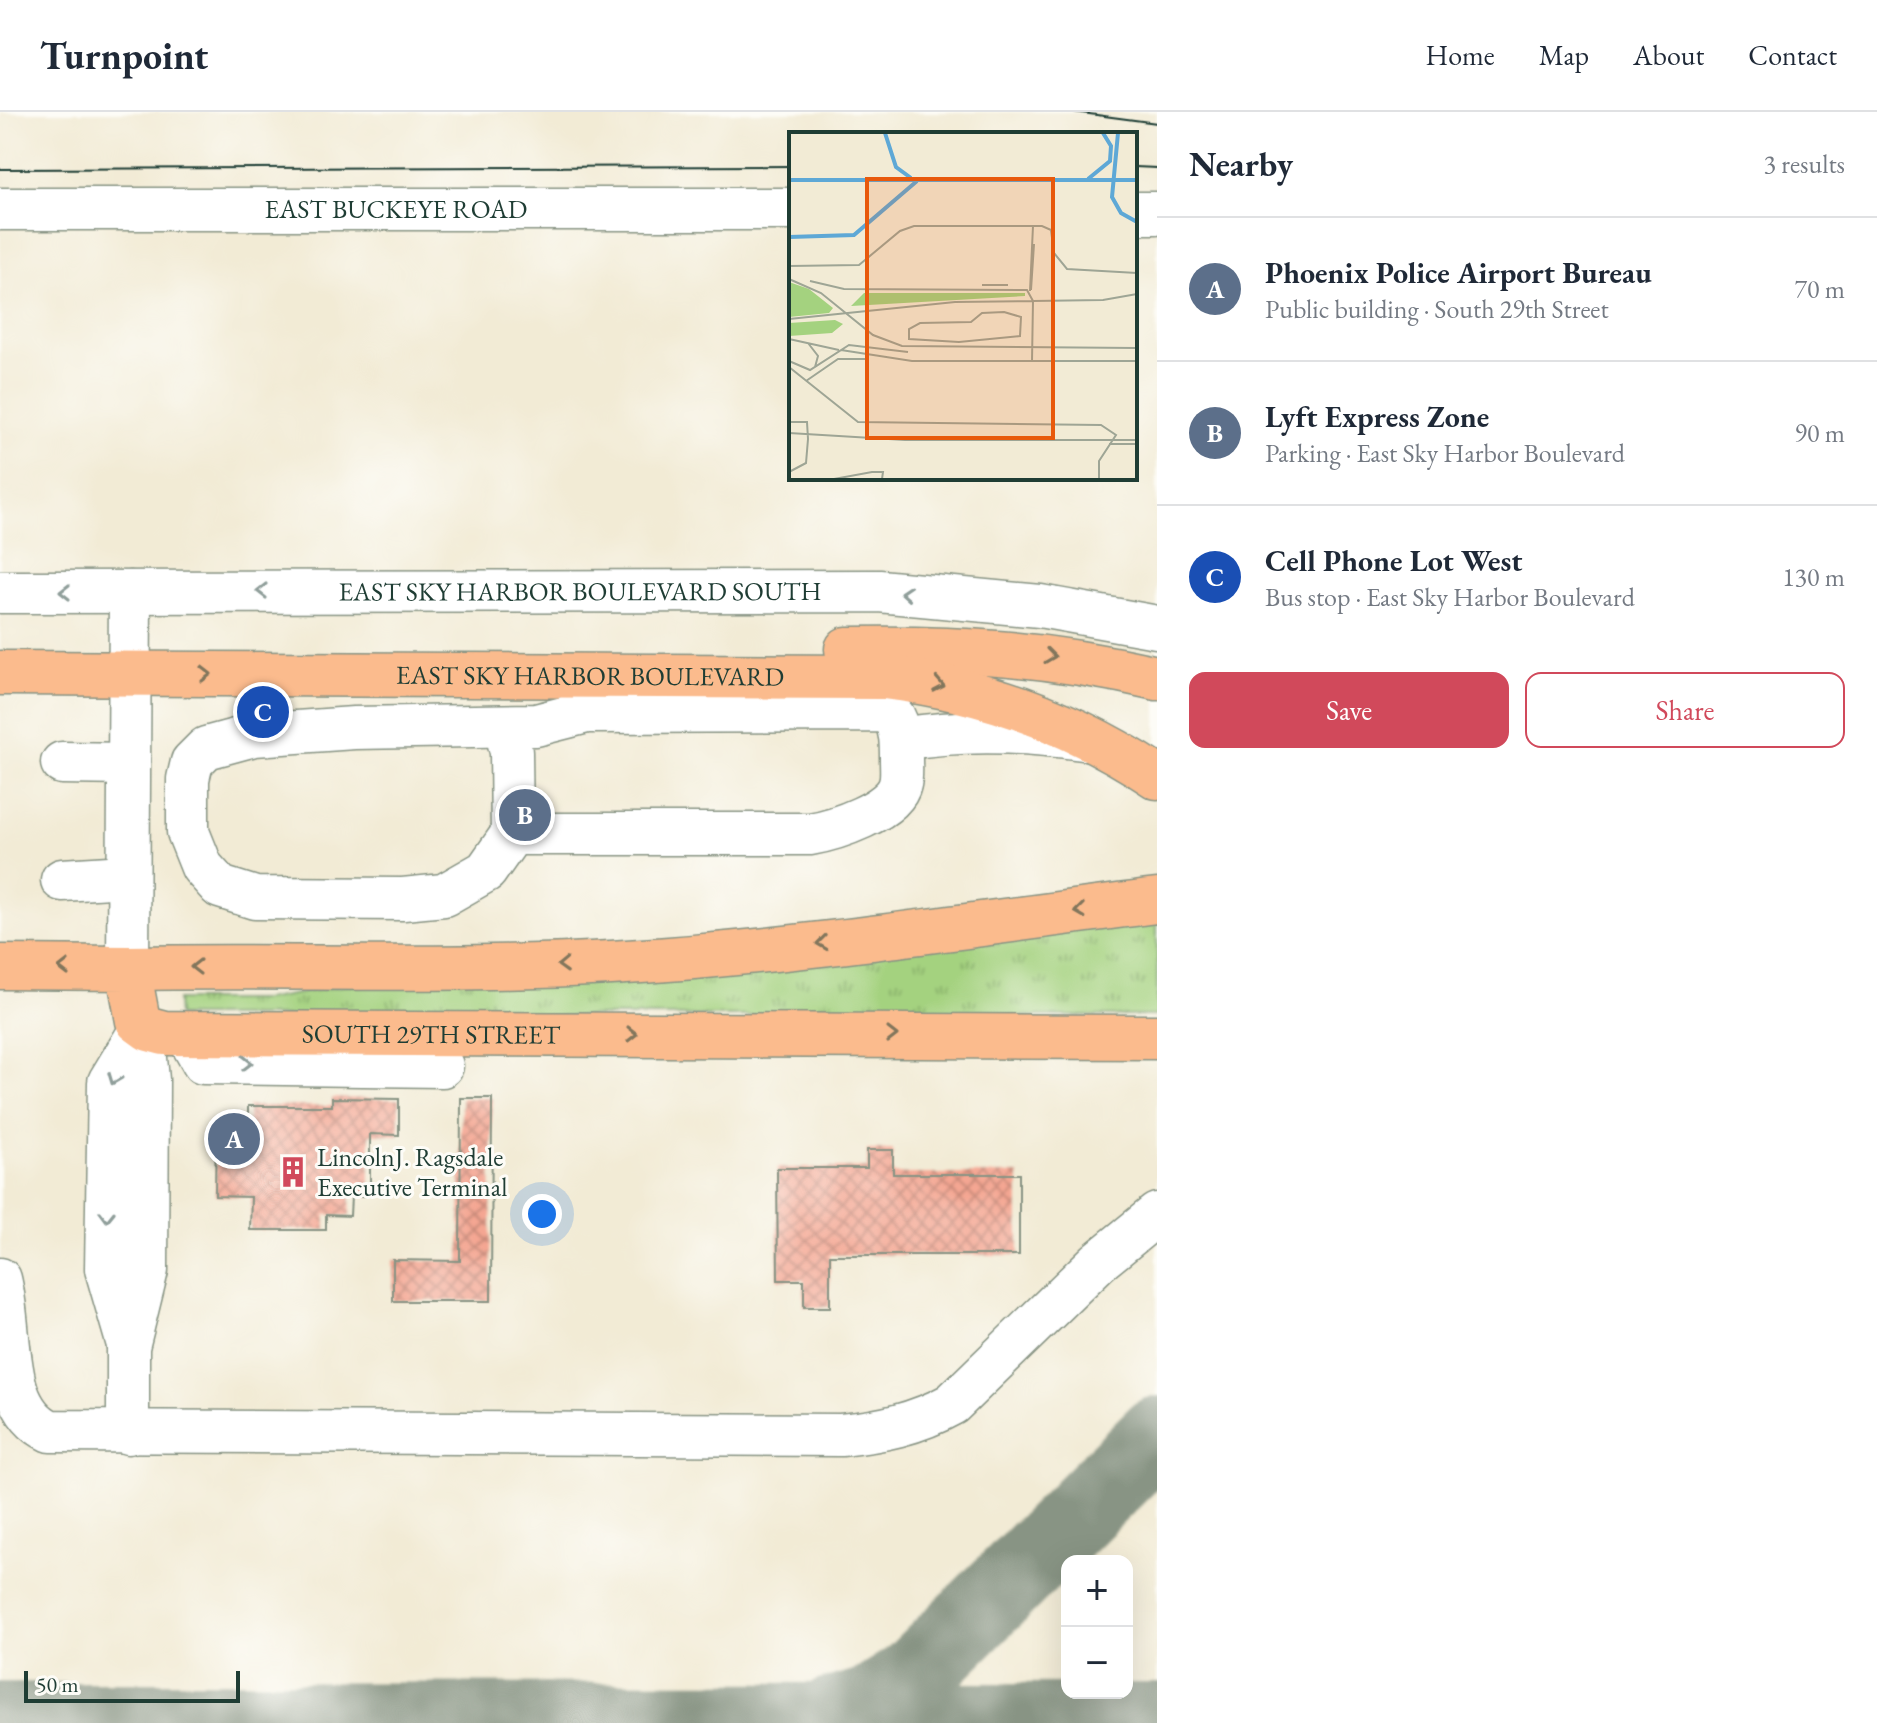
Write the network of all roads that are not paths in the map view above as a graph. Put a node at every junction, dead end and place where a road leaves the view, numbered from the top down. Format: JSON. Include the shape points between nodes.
{"nodes":[{"id":1,"x":0,"y":209,"type":"edge"},
{"id":2,"x":789,"y":209,"type":"edge"},
{"id":3,"x":0,"y":592,"type":"edge"},
{"id":4,"x":130,"y":592,"type":"junction"},
{"id":5,"x":984,"y":599,"type":"junction"},
{"id":6,"x":1157,"y":602,"type":"edge"},
{"id":7,"x":1157,"y":627,"type":"edge"},
{"id":8,"x":0,"y":673,"type":"edge"},
{"id":9,"x":128,"y":674,"type":"junction"},
{"id":10,"x":610,"y":674,"type":"junction"},
{"id":11,"x":1157,"y":678,"type":"edge"},
{"id":12,"x":505,"y":726,"type":"junction"},
{"id":13,"x":901,"y":739,"type":"junction"},
{"id":14,"x":1099,"y":741,"type":"junction"},
{"id":15,"x":62,"y":763,"type":"dead end"},
{"id":16,"x":128,"y":764,"type":"junction"},
{"id":17,"x":1157,"y":777,"type":"edge"},
{"id":18,"x":512,"y":834,"type":"junction"},
{"id":19,"x":126,"y":876,"type":"junction"},
{"id":20,"x":62,"y":880,"type":"dead end"},
{"id":21,"x":1157,"y":901,"type":"edge"},
{"id":22,"x":0,"y":967,"type":"edge"},
{"id":23,"x":128,"y":968,"type":"junction"},
{"id":24,"x":143,"y":1026,"type":"junction"},
{"id":25,"x":1157,"y":1037,"type":"edge"},
{"id":26,"x":1157,"y":1214,"type":"edge"},
{"id":27,"x":0,"y":1279,"type":"edge"},
{"id":28,"x":128,"y":1433,"type":"junction"}],
"edges":[{"from":1,"to":2,"type":"street","name":"EAST BUCKEYE ROAD"},
{"from":4,"to":3,"type":"street","name":"EAST SKY HARBOR BOULEVARD SOUTH","one_way":true},
{"from":5,"to":4,"type":"street","name":"EAST SKY HARBOR BOULEVARD SOUTH","one_way":true,"via":[[827,589]]},
{"from":4,"to":9,"type":"street"},
{"from":5,"to":6,"type":"street"},
{"from":5,"to":7,"type":"street","name":"EAST SKY HARBOR BOULEVARD SOUTH"},
{"from":8,"to":9,"type":"main road","name":"EAST SKY HARBOR BOULEVARD"},
{"from":9,"to":10,"type":"main road","name":"EAST SKY HARBOR BOULEVARD","one_way":true},
{"from":9,"to":16,"type":"street"},
{"from":10,"to":11,"type":"main road","one_way":true,"via":[[795,650],[937,649],[1040,655]]},
{"from":10,"to":14,"type":"main road","name":"EAST SKY HARBOR BOULEVARD","one_way":true,"via":[[913,680],[1025,708]]},
{"from":12,"to":13,"type":"street","via":[[536,725],[587,712],[881,711],[894,717]]},
{"from":12,"to":18,"type":"street","via":[[511,752]]},
{"from":12,"to":18,"type":"street","via":[[354,728],[216,743],[192,762],[187,819],[191,843],[209,877],[220,887],[255,898],[444,895],[486,871]]},
{"from":13,"to":14,"type":"street","via":[[1013,733]]},
{"from":13,"to":18,"type":"street","via":[[901,783],[896,793],[887,803],[827,831]]},
{"from":14,"to":17,"type":"main road","name":"EAST SKY HARBOR BOULEVARD"},
{"from":15,"to":16,"type":"street"},
{"from":16,"to":19,"type":"street"},
{"from":19,"to":20,"type":"street"},
{"from":19,"to":23,"type":"street"},
{"from":21,"to":23,"type":"main road","one_way":true,"via":[[612,963]]},
{"from":23,"to":22,"type":"main road","one_way":true},
{"from":23,"to":24,"type":"main road","via":[[135,1014]]},
{"from":24,"to":25,"type":"main road","name":"SOUTH 29TH STREET","one_way":true,"via":[[155,1032],[442,1049]]},
{"from":24,"to":28,"type":"street","via":[[109,1082],[106,1269],[128,1347]]},
{"from":26,"to":28,"type":"street","via":[[1098,1262],[952,1404],[898,1427],[841,1435]]},
{"from":27,"to":28,"type":"street","via":[[7,1383],[23,1419],[50,1431]]}]}
